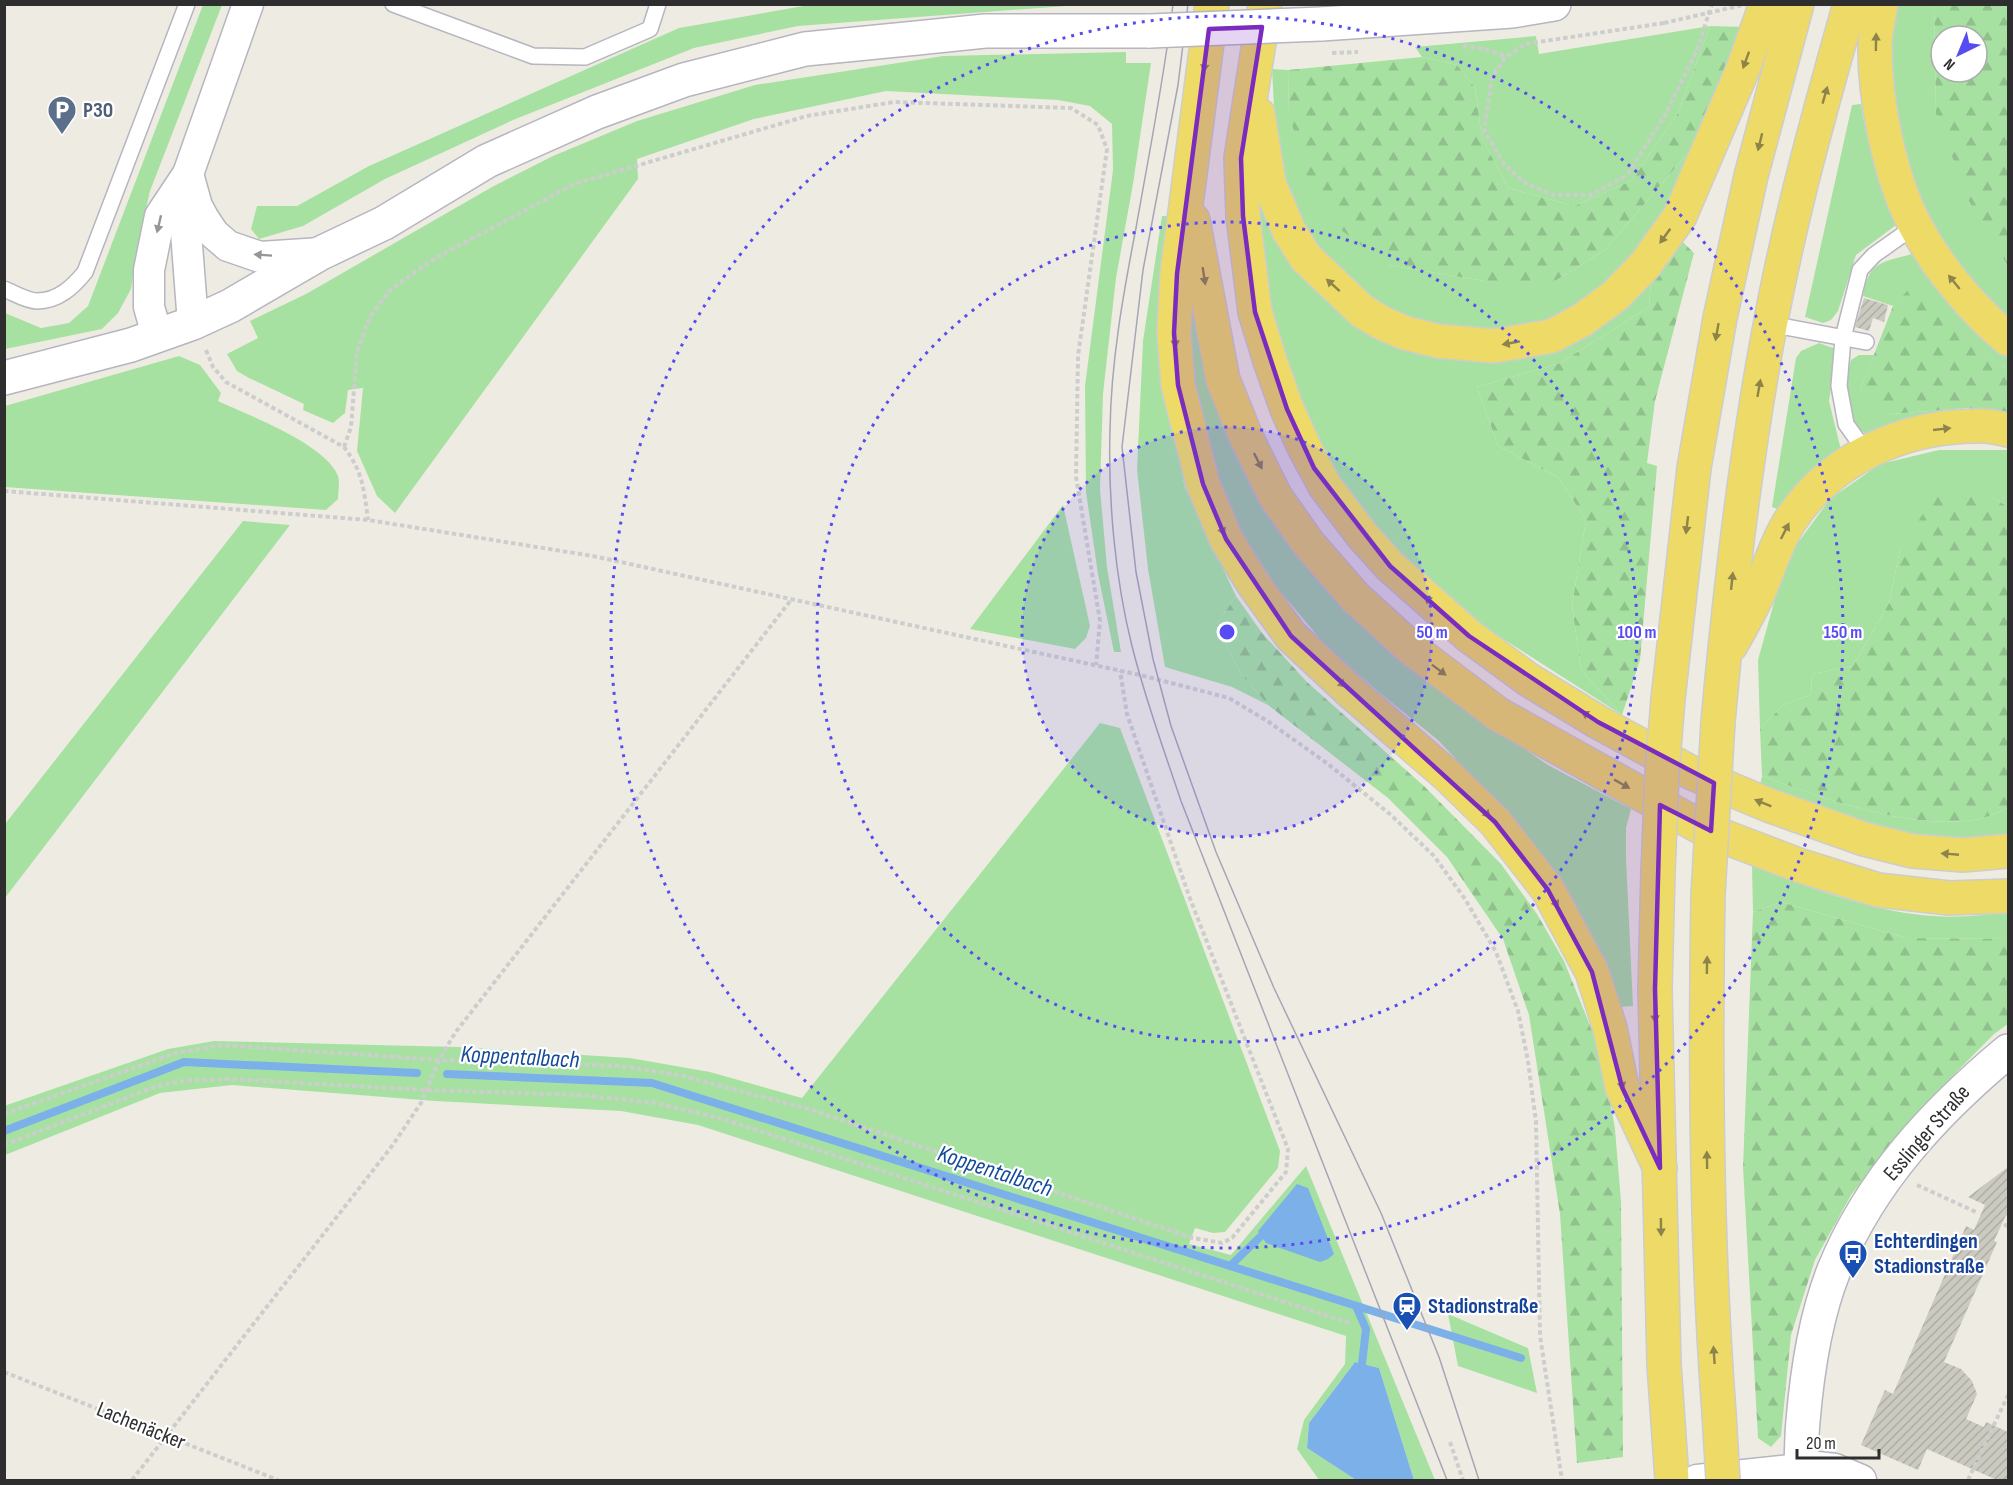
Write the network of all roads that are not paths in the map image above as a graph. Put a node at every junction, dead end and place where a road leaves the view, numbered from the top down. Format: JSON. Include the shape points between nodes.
{"nodes":[{"id":1,"x":187,"y":4,"type":"edge"},
{"id":2,"x":248,"y":4,"type":"edge"},
{"id":3,"x":393,"y":4,"type":"edge"},
{"id":4,"x":658,"y":4,"type":"edge"},
{"id":5,"x":1212,"y":4,"type":"edge"},
{"id":6,"x":1265,"y":4,"type":"edge"},
{"id":7,"x":1554,"y":4,"type":"edge"},
{"id":8,"x":1766,"y":4,"type":"edge"},
{"id":9,"x":1797,"y":4,"type":"edge"},
{"id":10,"x":1850,"y":4,"type":"edge"},
{"id":11,"x":1881,"y":4,"type":"edge"},
{"id":12,"x":1512,"y":7,"type":"edge"},
{"id":13,"x":1255,"y":74,"type":"junction"},
{"id":14,"x":188,"y":174,"type":"junction"},
{"id":15,"x":1188,"y":198,"type":"junction"},
{"id":16,"x":1915,"y":226,"type":"junction"},
{"id":17,"x":321,"y":253,"type":"junction"},
{"id":18,"x":4,"y":290,"type":"edge"},
{"id":19,"x":194,"y":322,"type":"junction"},
{"id":20,"x":1770,"y":324,"type":"junction"},
{"id":21,"x":157,"y":335,"type":"junction"},
{"id":22,"x":1843,"y":338,"type":"junction"},
{"id":23,"x":2008,"y":339,"type":"edge"},
{"id":24,"x":1866,"y":342,"type":"dead end"},
{"id":25,"x":4,"y":378,"type":"edge"},
{"id":26,"x":2008,"y":430,"type":"edge"},
{"id":27,"x":1866,"y":452,"type":"junction"},
{"id":28,"x":1724,"y":660,"type":"junction"},
{"id":29,"x":2008,"y":850,"type":"edge"},
{"id":30,"x":2008,"y":896,"type":"edge"},
{"id":31,"x":2008,"y":1051,"type":"edge"},
{"id":32,"x":1660,"y":1168,"type":"junction"},
{"id":33,"x":1802,"y":1477,"type":"edge"},
{"id":34,"x":1672,"y":1480,"type":"edge"},
{"id":35,"x":1697,"y":1480,"type":"edge"},
{"id":36,"x":1723,"y":1480,"type":"edge"},
{"id":37,"x":1861,"y":1480,"type":"edge"}],
"edges":[{"from":1,"to":18,"type":"lane","via":[[85,272],[74,286],[54,298],[35,301]]},
{"from":2,"to":14,"type":"street"},
{"from":3,"to":4,"type":"lane","via":[[533,56],[585,57],[650,29]]},
{"from":5,"to":15,"type":"highway","one_way":true},
{"from":6,"to":13,"type":"highway"},
{"from":7,"to":12,"type":"main road"},
{"from":8,"to":13,"type":"highway","one_way":true,"via":[[1743,69],[1680,216],[1645,265],[1615,296],[1582,320],[1552,336],[1494,346],[1438,341],[1382,323],[1362,311],[1306,258],[1289,231],[1269,183]]},
{"from":9,"to":32,"type":"highway","one_way":true,"bridge":true,"via":[[1751,176],[1719,318],[1694,468],[1662,774],[1655,989]]},
{"from":20,"to":10,"type":"highway","one_way":true,"via":[[1814,133]]},
{"from":16,"to":11,"type":"highway","one_way":true,"via":[[1892,168],[1878,89],[1875,39]]},
{"from":12,"to":17,"type":"main road","bridge":true,"via":[[1321,24],[1150,31],[984,31],[806,50],[684,80],[597,112],[487,161],[384,223]]},
{"from":29,"to":13,"type":"highway","one_way":true,"via":[[1963,855],[1912,851],[1832,828],[1692,774],[1529,680],[1469,636],[1390,566],[1362,535],[1314,468],[1287,409],[1255,312],[1243,216],[1241,158]]},
{"from":17,"to":14,"type":"street","one_way":true,"via":[[260,257],[228,246],[204,219]]},
{"from":14,"to":19,"type":"street","via":[[186,232]]},
{"from":14,"to":21,"type":"street","one_way":true,"via":[[160,216],[149,270],[149,307]]},
{"from":15,"to":30,"type":"highway","one_way":true,"via":[[1223,380],[1275,496],[1308,543],[1355,597],[1412,649],[1498,714],[1704,829],[1801,867],[1878,890],[1949,898]]},
{"from":15,"to":32,"type":"highway","one_way":true,"via":[[1176,274],[1174,333],[1178,385],[1203,484],[1226,539],[1291,636],[1495,822],[1548,890],[1593,972],[1622,1087]]},
{"from":16,"to":22,"type":"lane","via":[[1860,270]]},
{"from":23,"to":16,"type":"highway","one_way":true,"via":[[1952,281]]},
{"from":17,"to":19,"type":"main road","via":[[230,306]]},
{"from":19,"to":21,"type":"main road"},
{"from":20,"to":22,"type":"lane"},
{"from":28,"to":20,"type":"highway","one_way":true,"via":[[1743,492]]},
{"from":21,"to":25,"type":"main road"},
{"from":22,"to":24,"type":"lane"},
{"from":22,"to":27,"type":"lane","via":[[1839,386],[1846,424]]},
{"from":27,"to":26,"type":"highway","one_way":true,"via":[[1915,432],[1978,425]]},
{"from":28,"to":27,"type":"highway","one_way":true,"via":[[1790,521],[1822,484]]},
{"from":36,"to":28,"type":"highway","one_way":true,"bridge":true,"via":[[1713,1337],[1706,1113],[1708,895]]},
{"from":31,"to":33,"type":"main road","name":"Esslinger Straße","via":[[1956,1097],[1905,1151],[1843,1251],[1814,1350],[1802,1423]]},
{"from":32,"to":34,"type":"highway","one_way":true,"via":[[1664,1364]]},
{"from":33,"to":35,"type":"street"},
{"from":33,"to":37,"type":"street","via":[[1817,1467],[1835,1469]]}]}
